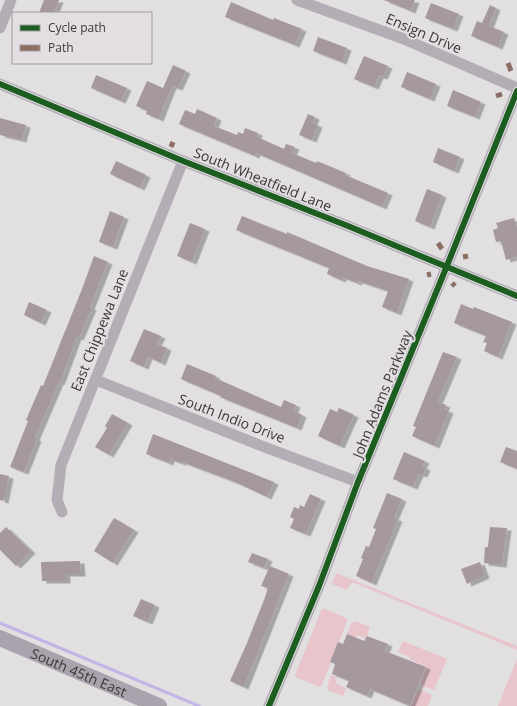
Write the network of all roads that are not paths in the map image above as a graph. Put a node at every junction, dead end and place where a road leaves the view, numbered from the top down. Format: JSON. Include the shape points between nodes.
{"nodes":[{"id":1,"x":11,"y":0,"type":"edge"},
{"id":2,"x":297,"y":0,"type":"edge"},
{"id":3,"x":0,"y":28,"type":"edge"},
{"id":4,"x":0,"y":84,"type":"edge"},
{"id":5,"x":517,"y":88,"type":"edge"},
{"id":6,"x":517,"y":91,"type":"edge"},
{"id":7,"x":183,"y":161,"type":"junction"},
{"id":8,"x":446,"y":267,"type":"junction"},
{"id":9,"x":517,"y":296,"type":"edge"},
{"id":10,"x":96,"y":380,"type":"junction"},
{"id":11,"x":358,"y":482,"type":"junction"},
{"id":12,"x":62,"y":512,"type":"dead end"},
{"id":13,"x":0,"y":638,"type":"edge"},
{"id":14,"x":159,"y":706,"type":"edge"},
{"id":15,"x":269,"y":706,"type":"edge"}],
"edges":[{"from":1,"to":3,"type":"street"},
{"from":2,"to":5,"type":"street","name":"Ensign Drive","via":[[404,39]]},
{"from":4,"to":7,"type":"street","name":"South Wheatfield Lane"},
{"from":6,"to":8,"type":"street","name":"John Adams Parkway"},
{"from":7,"to":8,"type":"street","name":"South Wheatfield Lane"},
{"from":7,"to":10,"type":"street","name":"East Chippewa Lane"},
{"from":8,"to":9,"type":"street","name":"South Wheatfield Lane"},
{"from":8,"to":11,"type":"street","name":"John Adams Parkway"},
{"from":10,"to":11,"type":"street","name":"South Indio Drive"},
{"from":10,"to":12,"type":"street","name":"East Chippewa Lane","via":[[61,465],[57,500]]},
{"from":11,"to":15,"type":"street","name":"John Adams Parkway","via":[[319,586]]},
{"from":13,"to":14,"type":"main road","name":"South 45th East"}]}
